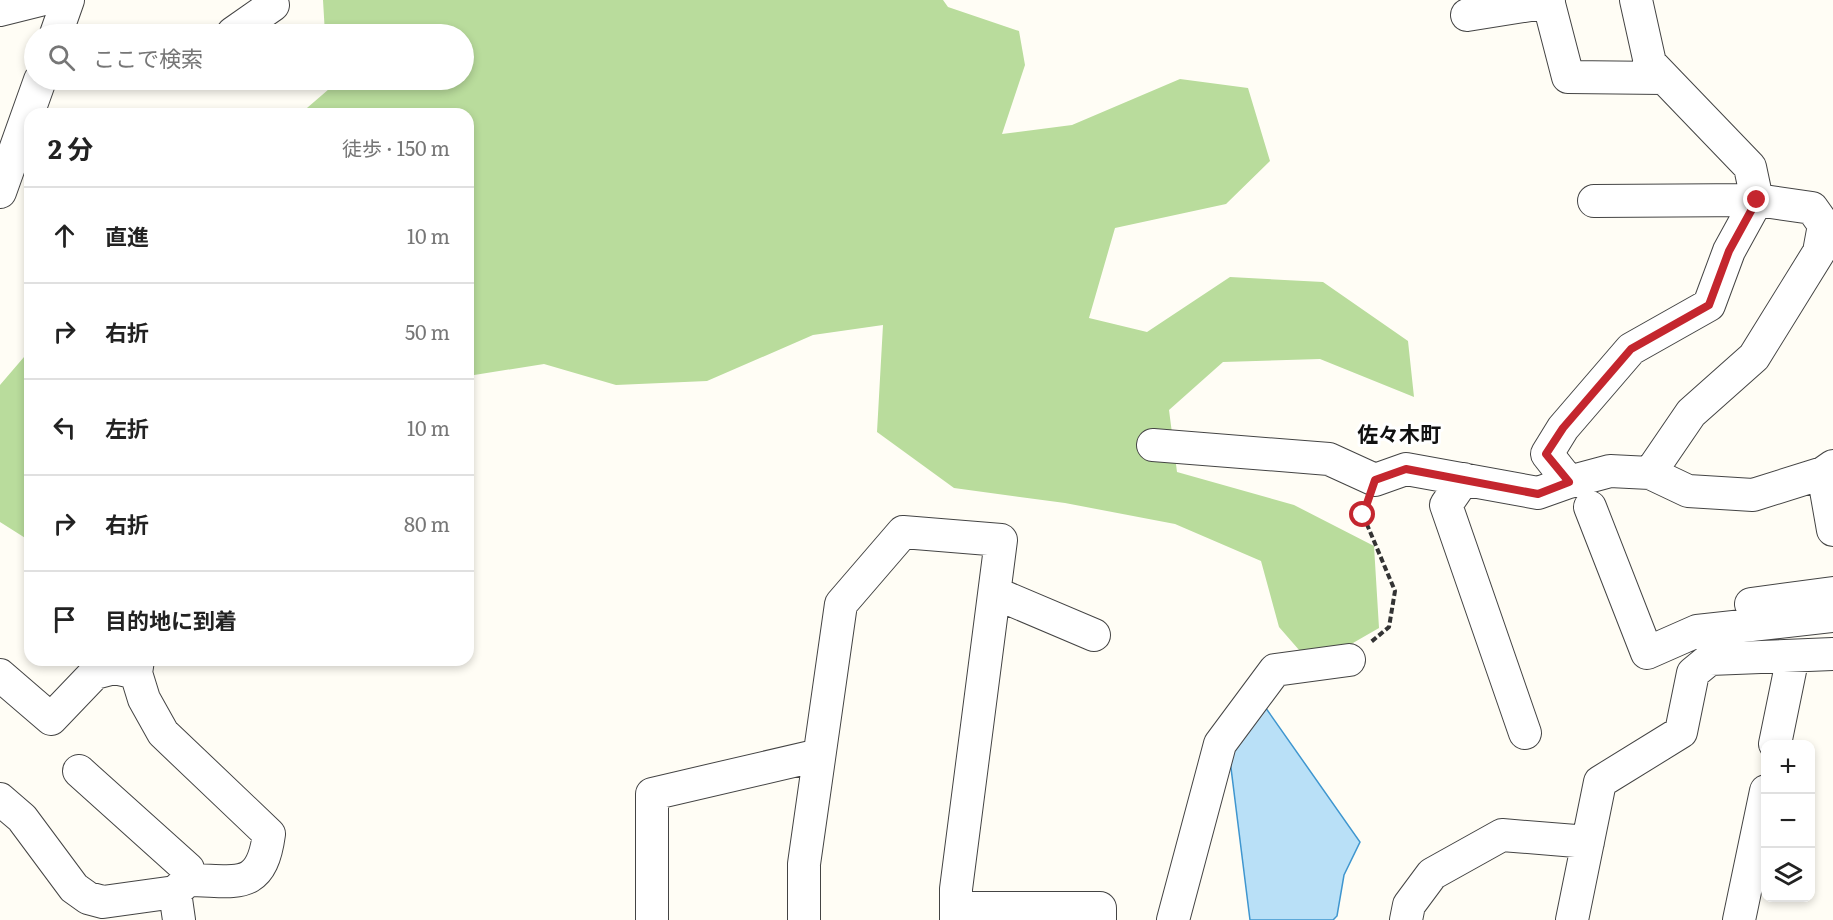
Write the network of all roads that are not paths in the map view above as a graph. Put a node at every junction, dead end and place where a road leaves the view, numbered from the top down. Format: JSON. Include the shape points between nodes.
{"nodes":[{"id":1,"x":40,"y":0,"type":"edge"},
{"id":2,"x":68,"y":0,"type":"edge"},
{"id":3,"x":271,"y":0,"type":"edge"},
{"id":4,"x":1636,"y":0,"type":"edge"},
{"id":5,"x":1549,"y":1,"type":"edge"},
{"id":6,"x":0,"y":10,"type":"edge"},
{"id":7,"x":1467,"y":15,"type":"dead end"},
{"id":8,"x":60,"y":24,"type":"edge"},
{"id":9,"x":246,"y":24,"type":"edge"},
{"id":10,"x":1664,"y":78,"type":"junction"},
{"id":11,"x":36,"y":90,"type":"edge"},
{"id":12,"x":30,"y":108,"type":"edge"},
{"id":13,"x":24,"y":125,"type":"edge"},
{"id":14,"x":0,"y":192,"type":"edge"},
{"id":15,"x":1757,"y":200,"type":"junction"},
{"id":16,"x":1594,"y":201,"type":"dead end"},
{"id":17,"x":1153,"y":445,"type":"dead end"},
{"id":18,"x":1828,"y":469,"type":"edge"},
{"id":19,"x":1650,"y":473,"type":"junction"},
{"id":20,"x":1464,"y":479,"type":"junction"},
{"id":21,"x":1569,"y":482,"type":"junction"},
{"id":22,"x":1590,"y":507,"type":"dead end"},
{"id":23,"x":1833,"y":530,"type":"edge"},
{"id":24,"x":994,"y":593,"type":"junction"},
{"id":25,"x":1833,"y":593,"type":"edge"},
{"id":26,"x":1696,"y":611,"type":"dead end"},
{"id":27,"x":1833,"y":616,"type":"edge"},
{"id":28,"x":1094,"y":635,"type":"dead end"},
{"id":29,"x":1833,"y":654,"type":"edge"},
{"id":30,"x":1793,"y":656,"type":"junction"},
{"id":31,"x":1349,"y":660,"type":"road end"},
{"id":32,"x":137,"y":667,"type":"edge"},
{"id":33,"x":0,"y":675,"type":"edge"},
{"id":34,"x":1525,"y":733,"type":"dead end"},
{"id":35,"x":1776,"y":740,"type":"edge"},
{"id":36,"x":819,"y":755,"type":"junction"},
{"id":37,"x":79,"y":771,"type":"dead end"},
{"id":38,"x":1765,"y":794,"type":"edge"},
{"id":39,"x":0,"y":799,"type":"edge"},
{"id":40,"x":1588,"y":842,"type":"junction"},
{"id":41,"x":180,"y":897,"type":"edge"},
{"id":42,"x":956,"y":914,"type":"edge"},
{"id":43,"x":652,"y":920,"type":"edge"},
{"id":44,"x":804,"y":920,"type":"edge"},
{"id":45,"x":1100,"y":920,"type":"edge"},
{"id":46,"x":1173,"y":920,"type":"edge"},
{"id":47,"x":1406,"y":920,"type":"edge"},
{"id":48,"x":1572,"y":920,"type":"edge"},
{"id":49,"x":1739,"y":920,"type":"edge"}],
"edges":[{"from":1,"to":6,"type":"street"},
{"from":2,"to":8,"type":"street"},
{"from":3,"to":9,"type":"street","via":[[273,5]]},
{"from":4,"to":10,"type":"street","via":[[1650,63]]},
{"from":5,"to":7,"type":"street"},
{"from":5,"to":10,"type":"street","via":[[1568,77]]},
{"from":10,"to":15,"type":"street","via":[[1750,167]]},
{"from":11,"to":12,"type":"street"},
{"from":13,"to":14,"type":"street"},
{"from":15,"to":16,"type":"street"},
{"from":15,"to":19,"type":"street","via":[[1812,208],[1824,225],[1819,252],[1754,357],[1691,413]]},
{"from":15,"to":21,"type":"street","via":[[1729,251],[1709,305],[1631,349],[1563,428],[1546,454]]},
{"from":17,"to":20,"type":"street","via":[[1329,459],[1375,480],[1406,469]]},
{"from":18,"to":19,"type":"street","via":[[1753,495],[1688,491]]},
{"from":18,"to":23,"type":"street"},
{"from":19,"to":21,"type":"street","via":[[1610,471]]},
{"from":20,"to":21,"type":"street","via":[[1538,494]]},
{"from":20,"to":34,"type":"street","via":[[1446,505]]},
{"from":22,"to":27,"type":"street","via":[[1647,653],[1697,631]]},
{"from":24,"to":28,"type":"street"},
{"from":24,"to":36,"type":"street","via":[[1001,540],[903,532],[841,604]]},
{"from":24,"to":42,"type":"street"},
{"from":25,"to":26,"type":"street"},
{"from":29,"to":30,"type":"street"},
{"from":30,"to":35,"type":"street"},
{"from":30,"to":40,"type":"street","via":[[1710,659],[1694,674],[1682,732],[1600,782]]},
{"from":31,"to":46,"type":"street","via":[[1275,670],[1220,744]]},
{"from":32,"to":33,"type":"street","via":[[95,673],[51,719]]},
{"from":32,"to":41,"type":"street","via":[[144,699],[163,733],[269,834],[266,858],[257,873]]},
{"from":36,"to":43,"type":"street","via":[[652,794]]},
{"from":36,"to":44,"type":"street","via":[[804,864]]},
{"from":37,"to":41,"type":"street","via":[[188,869]]},
{"from":38,"to":49,"type":"street"},
{"from":39,"to":41,"type":"street","via":[[22,818],[74,888],[88,898],[103,902]]},
{"from":40,"to":47,"type":"street","via":[[1503,835],[1432,874],[1409,905]]},
{"from":40,"to":48,"type":"street"},
{"from":42,"to":45,"type":"street","via":[[1100,908]]}]}
